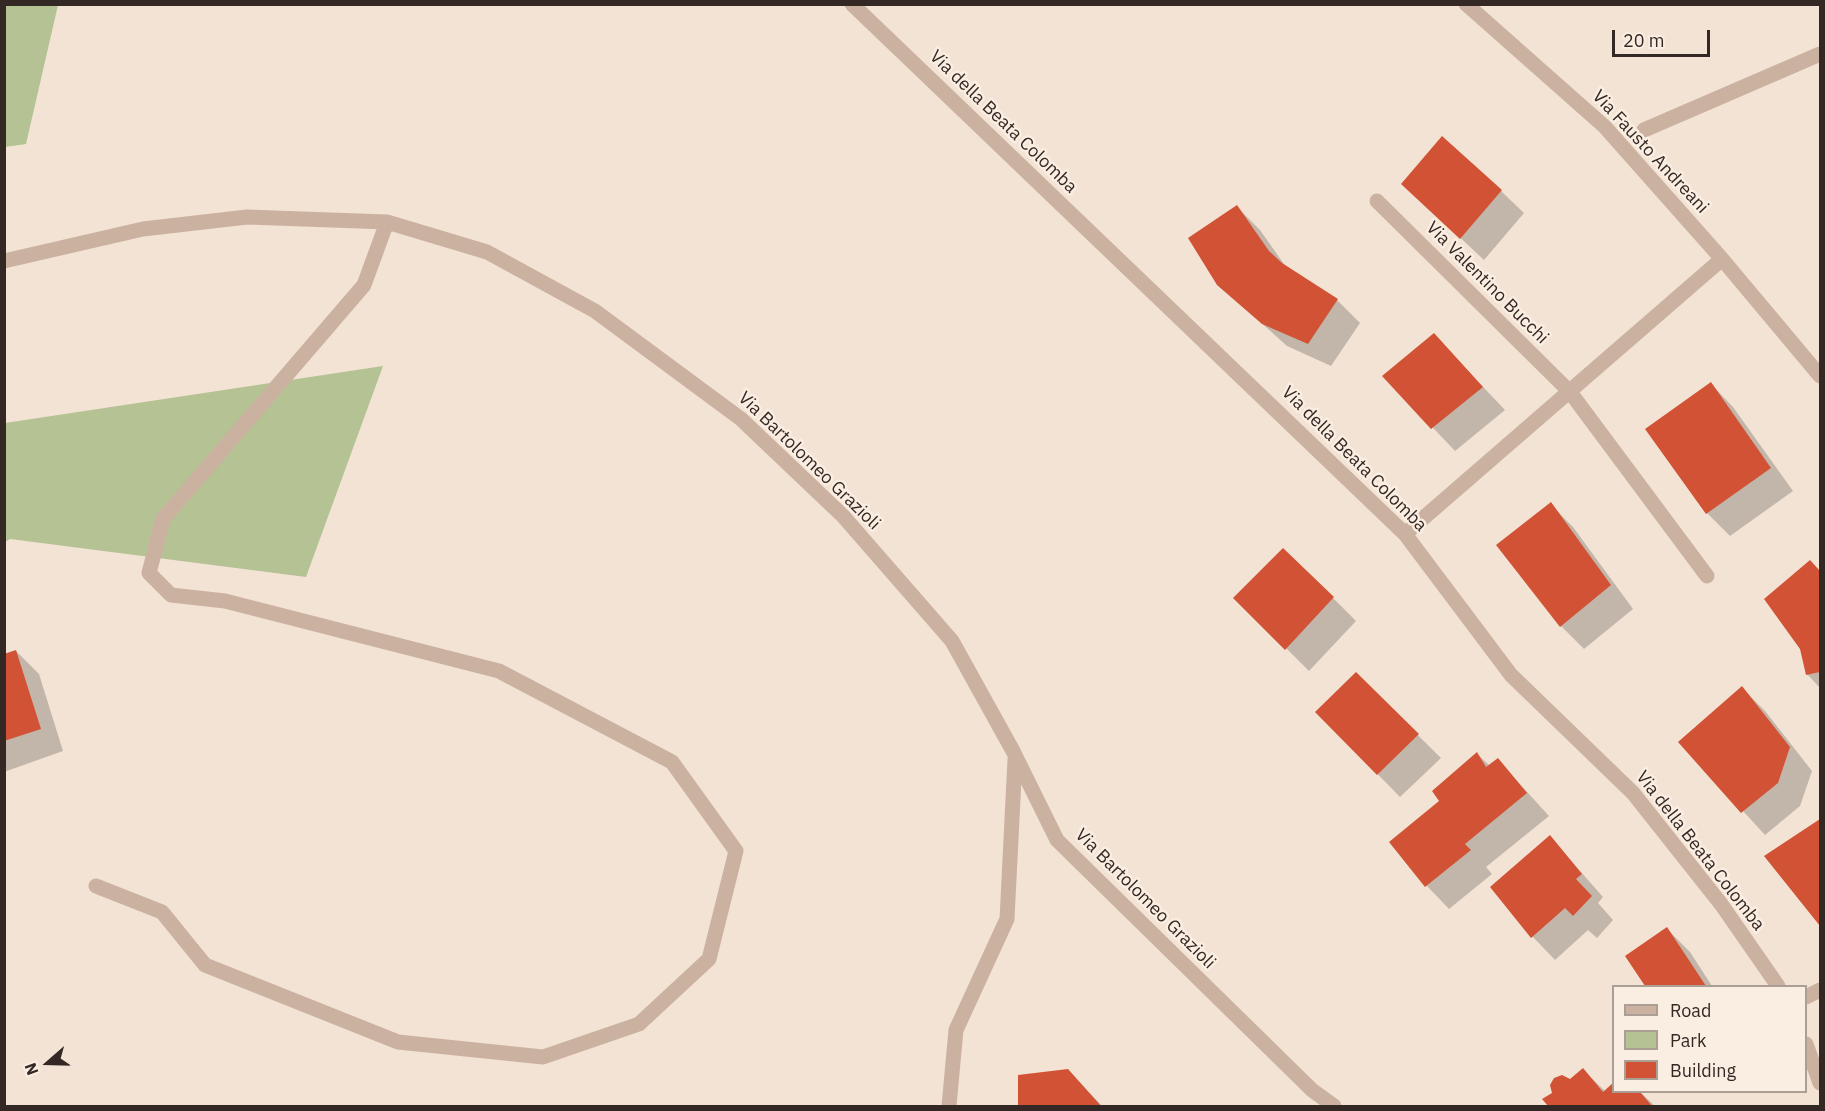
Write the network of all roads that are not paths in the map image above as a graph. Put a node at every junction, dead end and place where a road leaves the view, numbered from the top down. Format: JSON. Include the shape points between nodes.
{"nodes":[{"id":1,"x":852,"y":4,"type":"edge"},
{"id":2,"x":1471,"y":7,"type":"edge"},
{"id":3,"x":1821,"y":54,"type":"edge"},
{"id":4,"x":1644,"y":130,"type":"dead end"},
{"id":5,"x":1377,"y":201,"type":"dead end"},
{"id":6,"x":387,"y":222,"type":"junction"},
{"id":7,"x":1722,"y":259,"type":"junction"},
{"id":8,"x":4,"y":261,"type":"edge"},
{"id":9,"x":1821,"y":376,"type":"edge"},
{"id":10,"x":1570,"y":392,"type":"junction"},
{"id":11,"x":1405,"y":534,"type":"junction"},
{"id":12,"x":1707,"y":576,"type":"dead end"},
{"id":13,"x":1015,"y":756,"type":"junction"},
{"id":14,"x":96,"y":886,"type":"dead end"},
{"id":15,"x":1777,"y":985,"type":"edge"},
{"id":16,"x":1821,"y":990,"type":"edge"},
{"id":17,"x":1807,"y":997,"type":"edge"},
{"id":18,"x":1807,"y":1047,"type":"edge"},
{"id":19,"x":1821,"y":1083,"type":"edge"},
{"id":20,"x":949,"y":1107,"type":"edge"},
{"id":21,"x":1334,"y":1107,"type":"edge"}],
"edges":[{"from":1,"to":11,"type":"street","name":"Via della Beata Colomba"},
{"from":2,"to":7,"type":"street","name":"Via Fausto Andreani","via":[[1605,127]]},
{"from":3,"to":4,"type":"street"},
{"from":5,"to":10,"type":"street","name":"Via Valentino Bucchi"},
{"from":6,"to":8,"type":"street","name":"Via Bartolomeo Grazioli","via":[[247,217],[144,229]]},
{"from":6,"to":13,"type":"street","name":"Via Bartolomeo Grazioli","via":[[487,252],[595,311],[741,419],[843,516],[952,640]]},
{"from":6,"to":14,"type":"street","via":[[364,285],[163,519],[149,573],[171,595],[225,601],[499,671],[672,762],[736,851],[709,959],[639,1024],[543,1057],[398,1042],[205,965],[162,912]]},
{"from":7,"to":9,"type":"street","name":"Via Fausto Andreani"},
{"from":7,"to":10,"type":"street"},
{"from":10,"to":11,"type":"street"},
{"from":10,"to":12,"type":"street","name":"Via Valentino Bucchi"},
{"from":11,"to":15,"type":"street","name":"Via della Beata Colomba","via":[[1511,675],[1633,794],[1721,904]]},
{"from":13,"to":20,"type":"street","via":[[1007,919],[956,1030]]},
{"from":13,"to":21,"type":"street","name":"Via Bartolomeo Grazioli","via":[[1057,840],[1312,1090]]},
{"from":16,"to":17,"type":"street"},
{"from":18,"to":19,"type":"street"}]}
